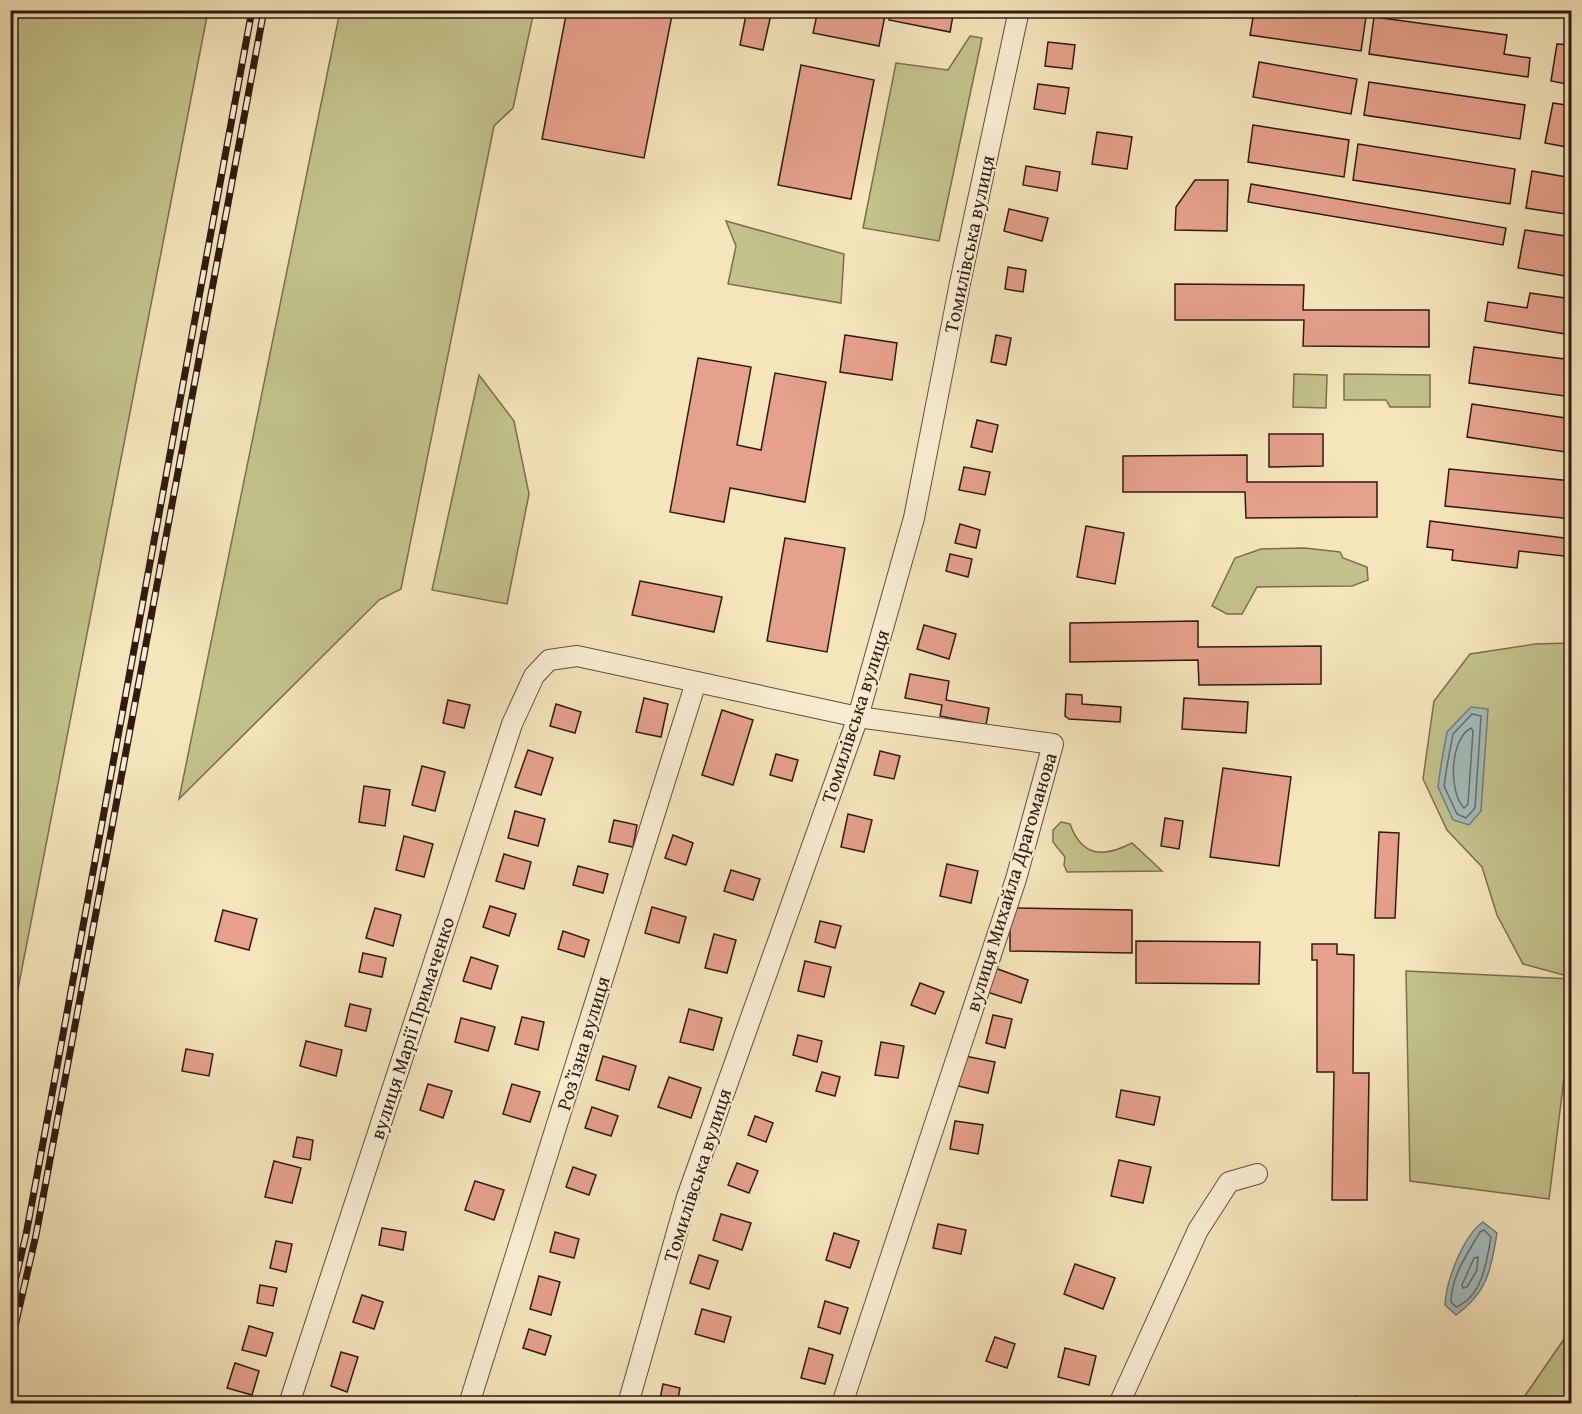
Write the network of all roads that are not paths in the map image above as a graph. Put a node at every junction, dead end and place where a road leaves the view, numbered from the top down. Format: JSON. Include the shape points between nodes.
{"nodes":[{"id":1,"x":1019,"y":10,"type":"edge"},
{"id":2,"x":549,"y":660,"type":"joint"},
{"id":3,"x":696,"y":682,"type":"junction"},
{"id":4,"x":858,"y":717,"type":"junction"},
{"id":5,"x":1257,"y":1174,"type":"dead end"},
{"id":6,"x":289,"y":1404,"type":"edge"},
{"id":7,"x":470,"y":1404,"type":"edge"},
{"id":8,"x":628,"y":1404,"type":"edge"},
{"id":9,"x":842,"y":1404,"type":"edge"},
{"id":10,"x":1119,"y":1404,"type":"edge"}],
"edges":[{"from":1,"to":4,"type":"street","name":"Томилівська вулиця","via":[[914,518]]},
{"from":2,"to":3,"type":"street","name":"вулиця Михайла Драгоманова","via":[[577,656]]},
{"from":2,"to":6,"type":"street","name":"вулиця Марії Примаченко","via":[[534,676],[512,724]]},
{"from":3,"to":4,"type":"street","name":"вулиця Михайла Драгоманова"},
{"from":3,"to":7,"type":"street","name":"Розʼїзна вулиця"},
{"from":4,"to":8,"type":"street","name":"Томилівська вулиця","via":[[687,1197]]},
{"from":4,"to":9,"type":"street","name":"вулиця Михайла Драгоманова","via":[[1053,744],[1016,879]]},
{"from":5,"to":10,"type":"street","via":[[1229,1182],[1198,1230]]}]}
